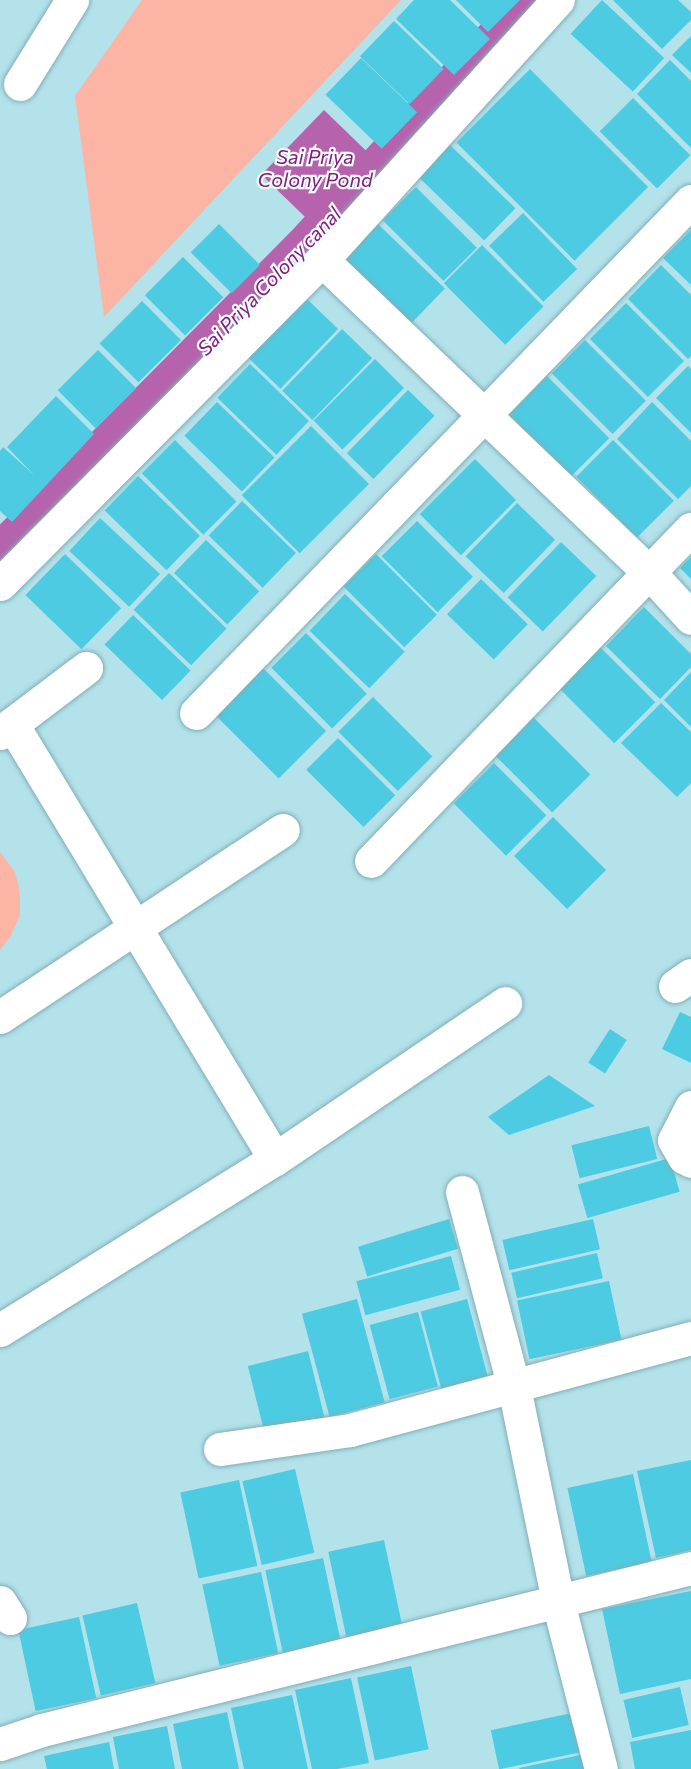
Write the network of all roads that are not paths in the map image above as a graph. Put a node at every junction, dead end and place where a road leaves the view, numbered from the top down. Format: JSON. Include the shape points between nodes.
{"nodes":[{"id":1,"x":72,"y":0,"type":"edge"},
{"id":2,"x":558,"y":0,"type":"edge"},
{"id":3,"x":20,"y":84,"type":"dead end"},
{"id":4,"x":691,"y":201,"type":"edge"},
{"id":5,"x":322,"y":260,"type":"junction"},
{"id":6,"x":485,"y":416,"type":"junction"},
{"id":7,"x":691,"y":529,"type":"edge"},
{"id":8,"x":649,"y":572,"type":"junction"},
{"id":9,"x":0,"y":584,"type":"edge"},
{"id":10,"x":691,"y":618,"type":"edge"},
{"id":11,"x":86,"y":668,"type":"dead end"},
{"id":12,"x":196,"y":713,"type":"dead end"},
{"id":13,"x":6,"y":728,"type":"edge"},
{"id":14,"x":283,"y":830,"type":"dead end"},
{"id":15,"x":371,"y":861,"type":"dead end"},
{"id":16,"x":135,"y":928,"type":"junction"},
{"id":17,"x":505,"y":1003,"type":"dead end"},
{"id":18,"x":0,"y":1017,"type":"edge"},
{"id":19,"x":691,"y":1107,"type":"edge"},
{"id":20,"x":275,"y":1159,"type":"junction"},
{"id":21,"x":691,"y":1161,"type":"edge"},
{"id":22,"x":462,"y":1192,"type":"dead end"},
{"id":23,"x":0,"y":1330,"type":"edge"},
{"id":24,"x":691,"y":1338,"type":"edge"},
{"id":25,"x":514,"y":1387,"type":"junction"},
{"id":26,"x":220,"y":1449,"type":"dead end"},
{"id":27,"x":691,"y":1568,"type":"edge"},
{"id":28,"x":558,"y":1602,"type":"junction"},
{"id":29,"x":0,"y":1744,"type":"edge"},
{"id":30,"x":601,"y":1769,"type":"edge"}],
"edges":[{"from":1,"to":3,"type":"street"},
{"from":2,"to":5,"type":"street"},
{"from":4,"to":6,"type":"street"},
{"from":5,"to":6,"type":"street"},
{"from":5,"to":9,"type":"street"},
{"from":6,"to":8,"type":"street"},
{"from":6,"to":12,"type":"street"},
{"from":7,"to":8,"type":"street"},
{"from":8,"to":10,"type":"street"},
{"from":8,"to":15,"type":"street"},
{"from":11,"to":13,"type":"street"},
{"from":13,"to":16,"type":"street"},
{"from":14,"to":16,"type":"street"},
{"from":16,"to":18,"type":"street"},
{"from":16,"to":20,"type":"street"},
{"from":17,"to":20,"type":"street"},
{"from":19,"to":21,"type":"street","via":[[674,1140]]},
{"from":20,"to":23,"type":"street"},
{"from":22,"to":25,"type":"street"},
{"from":24,"to":25,"type":"street"},
{"from":25,"to":26,"type":"street","via":[[350,1430]]},
{"from":25,"to":28,"type":"street"},
{"from":27,"to":28,"type":"street"},
{"from":28,"to":29,"type":"street","via":[[42,1730]]},
{"from":28,"to":30,"type":"street"}]}
